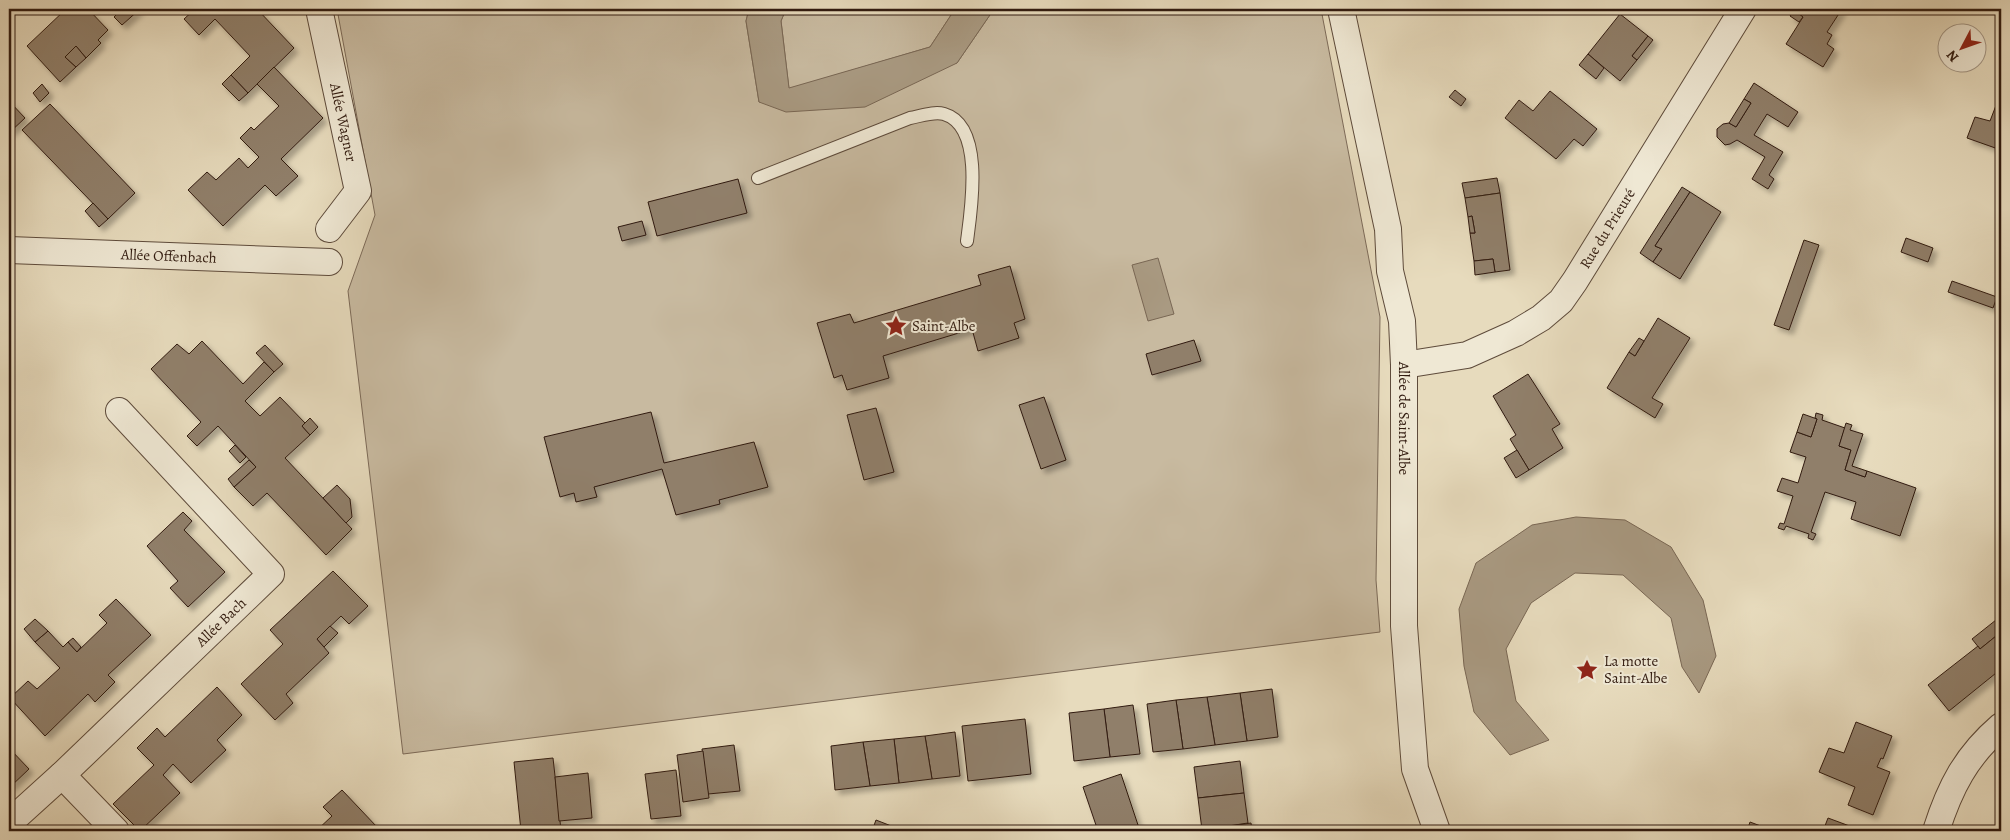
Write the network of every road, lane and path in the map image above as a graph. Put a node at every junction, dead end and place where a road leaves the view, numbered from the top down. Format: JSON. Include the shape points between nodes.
{"nodes":[{"id":1,"x":319,"y":9,"type":"edge"},
{"id":2,"x":1341,"y":9,"type":"edge"},
{"id":3,"x":1743,"y":9,"type":"edge"},
{"id":4,"x":758,"y":178,"type":"dead end"},
{"id":5,"x":329,"y":229,"type":"dead end"},
{"id":6,"x":966,"y":241,"type":"dead end"},
{"id":7,"x":9,"y":250,"type":"edge"},
{"id":8,"x":329,"y":262,"type":"dead end"},
{"id":9,"x":1404,"y":365,"type":"junction"},
{"id":10,"x":119,"y":411,"type":"dead end"},
{"id":11,"x":2001,"y":726,"type":"edge"},
{"id":12,"x":62,"y":775,"type":"junction"},
{"id":13,"x":9,"y":823,"type":"edge"},
{"id":14,"x":116,"y":831,"type":"edge"},
{"id":15,"x":1438,"y":831,"type":"edge"},
{"id":16,"x":1936,"y":831,"type":"edge"}],
"edges":[{"from":1,"to":5,"type":"street","name":"Allée Wagner","via":[[358,191]]},
{"from":2,"to":9,"type":"street","name":"Allée de Saint-Albe","via":[[1388,229],[1390,271],[1402,321]]},
{"from":3,"to":9,"type":"street","name":"Rue du Prieuré","via":[[1561,301],[1516,333],[1467,355]]},
{"from":4,"to":6,"type":"lane","via":[[910,118],[944,114],[955,120],[967,136],[973,166],[972,210]]},
{"from":7,"to":8,"type":"street","name":"Allée Offenbach"},
{"from":9,"to":15,"type":"street","name":"Allée de Saint-Albe","via":[[1404,626],[1415,769]]},
{"from":10,"to":12,"type":"street","name":"Allée Bach","via":[[271,574]]},
{"from":11,"to":16,"type":"street","via":[[1964,766],[1944,806]]},
{"from":12,"to":13,"type":"street","name":"Allée Bach"},
{"from":12,"to":14,"type":"street"}]}
